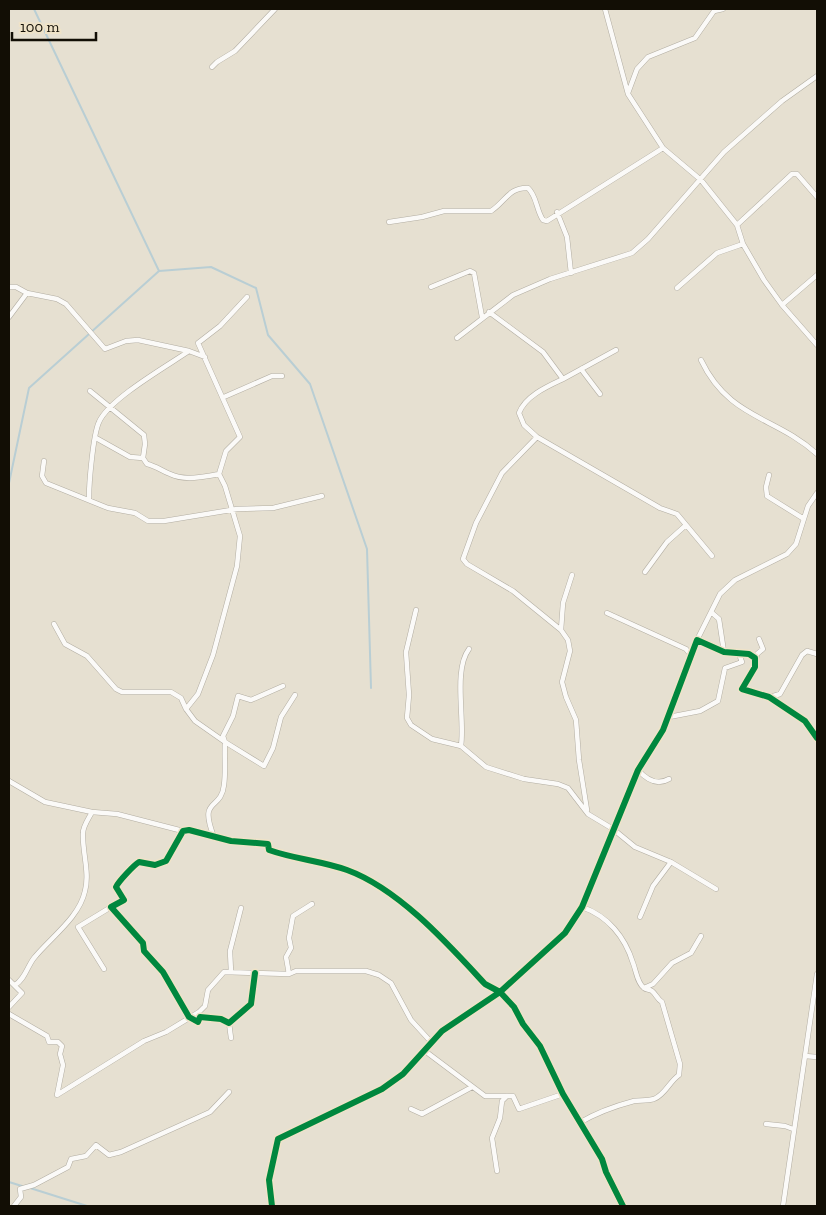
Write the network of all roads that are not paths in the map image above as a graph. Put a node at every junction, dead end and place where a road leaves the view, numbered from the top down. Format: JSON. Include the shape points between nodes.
{"nodes":[{"id":1,"x":275,"y":9,"type":"edge"},
{"id":2,"x":605,"y":9,"type":"edge"},
{"id":3,"x":723,"y":9,"type":"edge"},
{"id":4,"x":212,"y":67,"type":"dead end"},
{"id":5,"x":817,"y":76,"type":"edge"},
{"id":6,"x":628,"y":94,"type":"junction"},
{"id":7,"x":663,"y":148,"type":"junction"},
{"id":8,"x":701,"y":180,"type":"junction"},
{"id":9,"x":817,"y":198,"type":"edge"},
{"id":10,"x":558,"y":212,"type":"junction"},
{"id":11,"x":389,"y":222,"type":"dead end"},
{"id":12,"x":738,"y":224,"type":"junction"},
{"id":13,"x":743,"y":244,"type":"junction"},
{"id":14,"x":571,"y":273,"type":"junction"},
{"id":15,"x":817,"y":275,"type":"edge"},
{"id":16,"x":9,"y":287,"type":"edge"},
{"id":17,"x":431,"y":287,"type":"dead end"},
{"id":18,"x":678,"y":288,"type":"dead end"},
{"id":19,"x":27,"y":293,"type":"junction"},
{"id":20,"x":247,"y":297,"type":"dead end"},
{"id":21,"x":782,"y":305,"type":"junction"},
{"id":22,"x":489,"y":312,"type":"junction"},
{"id":23,"x":9,"y":317,"type":"edge"},
{"id":24,"x":482,"y":317,"type":"junction"},
{"id":25,"x":457,"y":338,"type":"dead end"},
{"id":26,"x":817,"y":345,"type":"edge"},
{"id":27,"x":616,"y":350,"type":"dead end"},
{"id":28,"x":189,"y":351,"type":"junction"},
{"id":29,"x":205,"y":358,"type":"junction"},
{"id":30,"x":702,"y":360,"type":"dead end"},
{"id":31,"x":581,"y":369,"type":"junction"},
{"id":32,"x":282,"y":376,"type":"dead end"},
{"id":33,"x":563,"y":379,"type":"junction"},
{"id":34,"x":90,"y":391,"type":"dead end"},
{"id":35,"x":600,"y":394,"type":"dead end"},
{"id":36,"x":224,"y":397,"type":"junction"},
{"id":37,"x":111,"y":407,"type":"junction"},
{"id":38,"x":537,"y":437,"type":"junction"},
{"id":39,"x":96,"y":438,"type":"junction"},
{"id":40,"x":817,"y":454,"type":"edge"},
{"id":41,"x":143,"y":458,"type":"junction"},
{"id":42,"x":44,"y":461,"type":"dead end"},
{"id":43,"x":219,"y":474,"type":"junction"},
{"id":44,"x":768,"y":475,"type":"dead end"},
{"id":45,"x":817,"y":494,"type":"edge"},
{"id":46,"x":322,"y":496,"type":"dead end"},
{"id":47,"x":89,"y":498,"type":"junction"},
{"id":48,"x":232,"y":510,"type":"junction"},
{"id":49,"x":804,"y":519,"type":"junction"},
{"id":50,"x":686,"y":525,"type":"junction"},
{"id":51,"x":712,"y":556,"type":"dead end"},
{"id":52,"x":645,"y":572,"type":"dead end"},
{"id":53,"x":572,"y":575,"type":"dead end"},
{"id":54,"x":416,"y":610,"type":"dead end"},
{"id":55,"x":606,"y":612,"type":"dead end"},
{"id":56,"x":711,"y":612,"type":"junction"},
{"id":57,"x":54,"y":624,"type":"dead end"},
{"id":58,"x":561,"y":630,"type":"junction"},
{"id":59,"x":759,"y":639,"type":"dead end"},
{"id":60,"x":697,"y":640,"type":"junction"},
{"id":61,"x":469,"y":649,"type":"dead end"},
{"id":62,"x":724,"y":652,"type":"junction"},
{"id":63,"x":690,"y":654,"type":"junction"},
{"id":64,"x":739,"y":654,"type":"junction"},
{"id":65,"x":817,"y":654,"type":"edge"},
{"id":66,"x":756,"y":662,"type":"junction"},
{"id":67,"x":283,"y":686,"type":"dead end"},
{"id":68,"x":295,"y":695,"type":"dead end"},
{"id":69,"x":769,"y":697,"type":"junction"},
{"id":70,"x":186,"y":709,"type":"junction"},
{"id":71,"x":668,"y":717,"type":"junction"},
{"id":72,"x":817,"y":738,"type":"edge"},
{"id":73,"x":225,"y":742,"type":"junction"},
{"id":74,"x":460,"y":746,"type":"junction"},
{"id":75,"x":638,"y":770,"type":"junction"},
{"id":76,"x":669,"y":779,"type":"dead end"},
{"id":77,"x":9,"y":781,"type":"edge"},
{"id":78,"x":92,"y":812,"type":"junction"},
{"id":79,"x":588,"y":814,"type":"junction"},
{"id":80,"x":613,"y":829,"type":"junction"},
{"id":81,"x":183,"y":831,"type":"junction"},
{"id":82,"x":214,"y":838,"type":"junction"},
{"id":83,"x":671,"y":862,"type":"junction"},
{"id":84,"x":716,"y":888,"type":"dead end"},
{"id":85,"x":312,"y":904,"type":"dead end"},
{"id":86,"x":111,"y":907,"type":"junction"},
{"id":87,"x":582,"y":907,"type":"junction"},
{"id":88,"x":241,"y":908,"type":"dead end"},
{"id":89,"x":640,"y":917,"type":"dead end"},
{"id":90,"x":701,"y":936,"type":"dead end"},
{"id":91,"x":104,"y":969,"type":"dead end"},
{"id":92,"x":231,"y":972,"type":"junction"},
{"id":93,"x":256,"y":972,"type":"junction"},
{"id":94,"x":289,"y":974,"type":"junction"},
{"id":95,"x":817,"y":974,"type":"edge"},
{"id":96,"x":9,"y":980,"type":"edge"},
{"id":97,"x":15,"y":985,"type":"junction"},
{"id":98,"x":644,"y":988,"type":"junction"},
{"id":99,"x":500,"y":992,"type":"junction"},
{"id":100,"x":9,"y":1007,"type":"edge"},
{"id":101,"x":9,"y":1014,"type":"edge"},
{"id":102,"x":189,"y":1017,"type":"junction"},
{"id":103,"x":229,"y":1023,"type":"junction"},
{"id":104,"x":231,"y":1038,"type":"dead end"},
{"id":105,"x":432,"y":1043,"type":"junction"},
{"id":106,"x":425,"y":1051,"type":"junction"},
{"id":107,"x":805,"y":1056,"type":"junction"},
{"id":108,"x":817,"y":1057,"type":"edge"},
{"id":109,"x":472,"y":1088,"type":"junction"},
{"id":110,"x":229,"y":1092,"type":"dead end"},
{"id":111,"x":563,"y":1094,"type":"junction"},
{"id":112,"x":507,"y":1096,"type":"junction"},
{"id":113,"x":411,"y":1109,"type":"dead end"},
{"id":114,"x":579,"y":1123,"type":"junction"},
{"id":115,"x":766,"y":1124,"type":"dead end"},
{"id":116,"x":793,"y":1129,"type":"junction"},
{"id":117,"x":497,"y":1171,"type":"dead end"},
{"id":118,"x":14,"y":1206,"type":"edge"},
{"id":119,"x":272,"y":1206,"type":"edge"},
{"id":120,"x":623,"y":1206,"type":"edge"},
{"id":121,"x":783,"y":1206,"type":"edge"}],
"edges":[{"from":1,"to":4,"type":"street","via":[[235,51]]},
{"from":2,"to":6,"type":"street"},
{"from":3,"to":6,"type":"street","via":[[714,11],[694,38],[648,57],[637,69]]},
{"from":5,"to":8,"type":"street","via":[[752,126],[724,152]]},
{"from":6,"to":7,"type":"street"},
{"from":7,"to":8,"type":"street"},
{"from":7,"to":10,"type":"street"},
{"from":8,"to":12,"type":"street"},
{"from":8,"to":14,"type":"street","via":[[632,253]]},
{"from":9,"to":12,"type":"street","via":[[797,174],[792,174]]},
{"from":10,"to":11,"type":"street","via":[[547,221],[543,220],[532,192],[521,188],[510,192],[491,210],[444,211],[422,218]]},
{"from":10,"to":14,"type":"street","via":[[567,237]]},
{"from":12,"to":13,"type":"street"},
{"from":13,"to":18,"type":"street","via":[[717,254]]},
{"from":13,"to":21,"type":"street"},
{"from":14,"to":22,"type":"street","via":[[513,295]]},
{"from":15,"to":21,"type":"street"},
{"from":16,"to":19,"type":"street","via":[[16,286]]},
{"from":17,"to":24,"type":"street","via":[[474,272]]},
{"from":19,"to":23,"type":"street"},
{"from":19,"to":28,"type":"street","via":[[66,304],[105,349],[138,340]]},
{"from":20,"to":29,"type":"street","via":[[220,326],[198,343]]},
{"from":21,"to":26,"type":"street"},
{"from":22,"to":24,"type":"street"},
{"from":22,"to":33,"type":"street","via":[[543,352]]},
{"from":24,"to":25,"type":"street"},
{"from":27,"to":31,"type":"street"},
{"from":28,"to":29,"type":"street"},
{"from":28,"to":37,"type":"street"},
{"from":29,"to":36,"type":"street"},
{"from":30,"to":40,"type":"street","via":[[709,377],[729,399],[754,417],[802,440]]},
{"from":31,"to":33,"type":"street"},
{"from":31,"to":35,"type":"street"},
{"from":32,"to":36,"type":"street","via":[[272,376]]},
{"from":33,"to":38,"type":"street","via":[[546,387],[521,408],[519,413],[524,425]]},
{"from":34,"to":37,"type":"street"},
{"from":36,"to":43,"type":"street","via":[[240,437],[226,451]]},
{"from":37,"to":39,"type":"street","via":[[99,422]]},
{"from":37,"to":41,"type":"street","via":[[144,435]]},
{"from":38,"to":50,"type":"street","via":[[660,508],[677,514]]},
{"from":38,"to":58,"type":"street","via":[[502,473],[476,523],[463,559],[513,591]]},
{"from":39,"to":41,"type":"street","via":[[130,457]]},
{"from":39,"to":47,"type":"street"},
{"from":41,"to":43,"type":"street","via":[[147,464],[171,475],[204,477]]},
{"from":42,"to":47,"type":"street","via":[[42,476],[46,483]]},
{"from":43,"to":48,"type":"street"},
{"from":44,"to":49,"type":"street","via":[[767,496]]},
{"from":45,"to":49,"type":"street"},
{"from":46,"to":48,"type":"street","via":[[273,508]]},
{"from":47,"to":48,"type":"street","via":[[108,508],[135,513],[148,520],[164,521]]},
{"from":48,"to":70,"type":"street","via":[[240,536],[237,566],[219,639],[198,694]]},
{"from":49,"to":56,"type":"street","via":[[796,544],[787,554],[735,580],[720,594]]},
{"from":50,"to":51,"type":"street"},
{"from":50,"to":52,"type":"street","via":[[667,542]]},
{"from":53,"to":58,"type":"street","via":[[563,603]]},
{"from":54,"to":74,"type":"street","via":[[406,652],[407,718],[411,725],[432,738]]},
{"from":55,"to":63,"type":"street","via":[[686,648]]},
{"from":56,"to":60,"type":"street"},
{"from":56,"to":62,"type":"street","via":[[720,619]]},
{"from":57,"to":70,"type":"street","via":[[65,644],[86,656],[116,689],[122,692],[171,692],[181,698]]},
{"from":58,"to":79,"type":"street","via":[[570,651],[562,682],[576,720]]},
{"from":59,"to":66,"type":"street","via":[[763,648],[757,654]]},
{"from":60,"to":62,"type":"street"},
{"from":60,"to":63,"type":"street"},
{"from":61,"to":74,"type":"street","via":[[461,666],[463,729]]},
{"from":62,"to":64,"type":"street"},
{"from":63,"to":71,"type":"street"},
{"from":64,"to":66,"type":"street","via":[[749,654]]},
{"from":64,"to":71,"type":"street","via":[[742,662],[725,668],[718,701],[700,711]]},
{"from":65,"to":69,"type":"street","via":[[807,651],[780,694]]},
{"from":66,"to":69,"type":"street","via":[[742,689]]},
{"from":67,"to":73,"type":"street","via":[[251,700],[238,696],[223,736]]},
{"from":68,"to":73,"type":"street","via":[[281,717],[273,748],[264,766]]},
{"from":69,"to":72,"type":"street","via":[[805,721]]},
{"from":70,"to":73,"type":"street","via":[[196,721]]},
{"from":71,"to":75,"type":"street"},
{"from":73,"to":82,"type":"street","via":[[222,796],[209,808],[207,817]]},
{"from":74,"to":79,"type":"street","via":[[486,767],[568,788]]},
{"from":75,"to":76,"type":"street","via":[[654,782]]},
{"from":75,"to":80,"type":"street"},
{"from":77,"to":78,"type":"street","via":[[45,802]]},
{"from":78,"to":81,"type":"street","via":[[117,814]]},
{"from":78,"to":97,"type":"street","via":[[83,831],[86,889],[81,902],[26,968],[22,981]]},
{"from":79,"to":80,"type":"street"},
{"from":80,"to":83,"type":"street","via":[[635,847]]},
{"from":80,"to":87,"type":"street"},
{"from":81,"to":82,"type":"street"},
{"from":81,"to":86,"type":"street","via":[[166,861],[160,864],[139,862],[132,866],[116,887],[124,900]]},
{"from":82,"to":99,"type":"street","via":[[268,844],[269,850],[285,856],[361,876],[408,909],[485,984]]},
{"from":83,"to":84,"type":"street"},
{"from":83,"to":89,"type":"street","via":[[653,886]]},
{"from":85,"to":94,"type":"street","via":[[293,916],[289,938],[291,948],[286,958]]},
{"from":86,"to":91,"type":"street","via":[[78,927]]},
{"from":86,"to":102,"type":"street","via":[[143,943],[144,951],[163,972]]},
{"from":87,"to":98,"type":"street","via":[[609,922],[620,934]]},
{"from":87,"to":99,"type":"street","via":[[565,933]]},
{"from":88,"to":92,"type":"street","via":[[230,951]]},
{"from":90,"to":98,"type":"street","via":[[691,953],[672,963],[653,984]]},
{"from":92,"to":93,"type":"street"},
{"from":92,"to":102,"type":"street","via":[[224,972],[215,981],[208,990],[205,1006]]},
{"from":93,"to":94,"type":"street"},
{"from":93,"to":103,"type":"street","via":[[251,1004]]},
{"from":94,"to":105,"type":"street","via":[[296,971],[358,971],[380,975],[391,983],[412,1020]]},
{"from":95,"to":107,"type":"street"},
{"from":96,"to":97,"type":"street"},
{"from":97,"to":100,"type":"street","via":[[22,993]]},
{"from":98,"to":114,"type":"street","via":[[652,991],[666,1008],[680,1064],[679,1075],[654,1099],[635,1101],[596,1113]]},
{"from":99,"to":105,"type":"street","via":[[442,1031]]},
{"from":99,"to":111,"type":"street","via":[[540,1046]]},
{"from":101,"to":102,"type":"street","via":[[47,1036],[49,1042],[58,1042],[62,1046],[63,1065],[58,1096],[144,1041]]},
{"from":102,"to":103,"type":"street","via":[[198,1022],[200,1017]]},
{"from":103,"to":104,"type":"street"},
{"from":105,"to":106,"type":"street"},
{"from":106,"to":109,"type":"street"},
{"from":106,"to":119,"type":"street","via":[[403,1074],[382,1089],[278,1140],[269,1180]]},
{"from":107,"to":108,"type":"street"},
{"from":107,"to":116,"type":"street"},
{"from":109,"to":112,"type":"street","via":[[481,1090],[485,1096]]},
{"from":109,"to":113,"type":"street","via":[[422,1114]]},
{"from":110,"to":118,"type":"street","via":[[210,1112],[121,1152],[109,1155],[96,1145],[86,1156],[71,1159],[68,1167],[20,1189],[21,1197]]},
{"from":111,"to":112,"type":"street","via":[[519,1109],[513,1096]]},
{"from":111,"to":114,"type":"street"},
{"from":112,"to":117,"type":"street","via":[[502,1101],[500,1118],[492,1138]]},
{"from":114,"to":120,"type":"street","via":[[602,1159]]},
{"from":115,"to":116,"type":"street"},
{"from":116,"to":121,"type":"street"}]}
